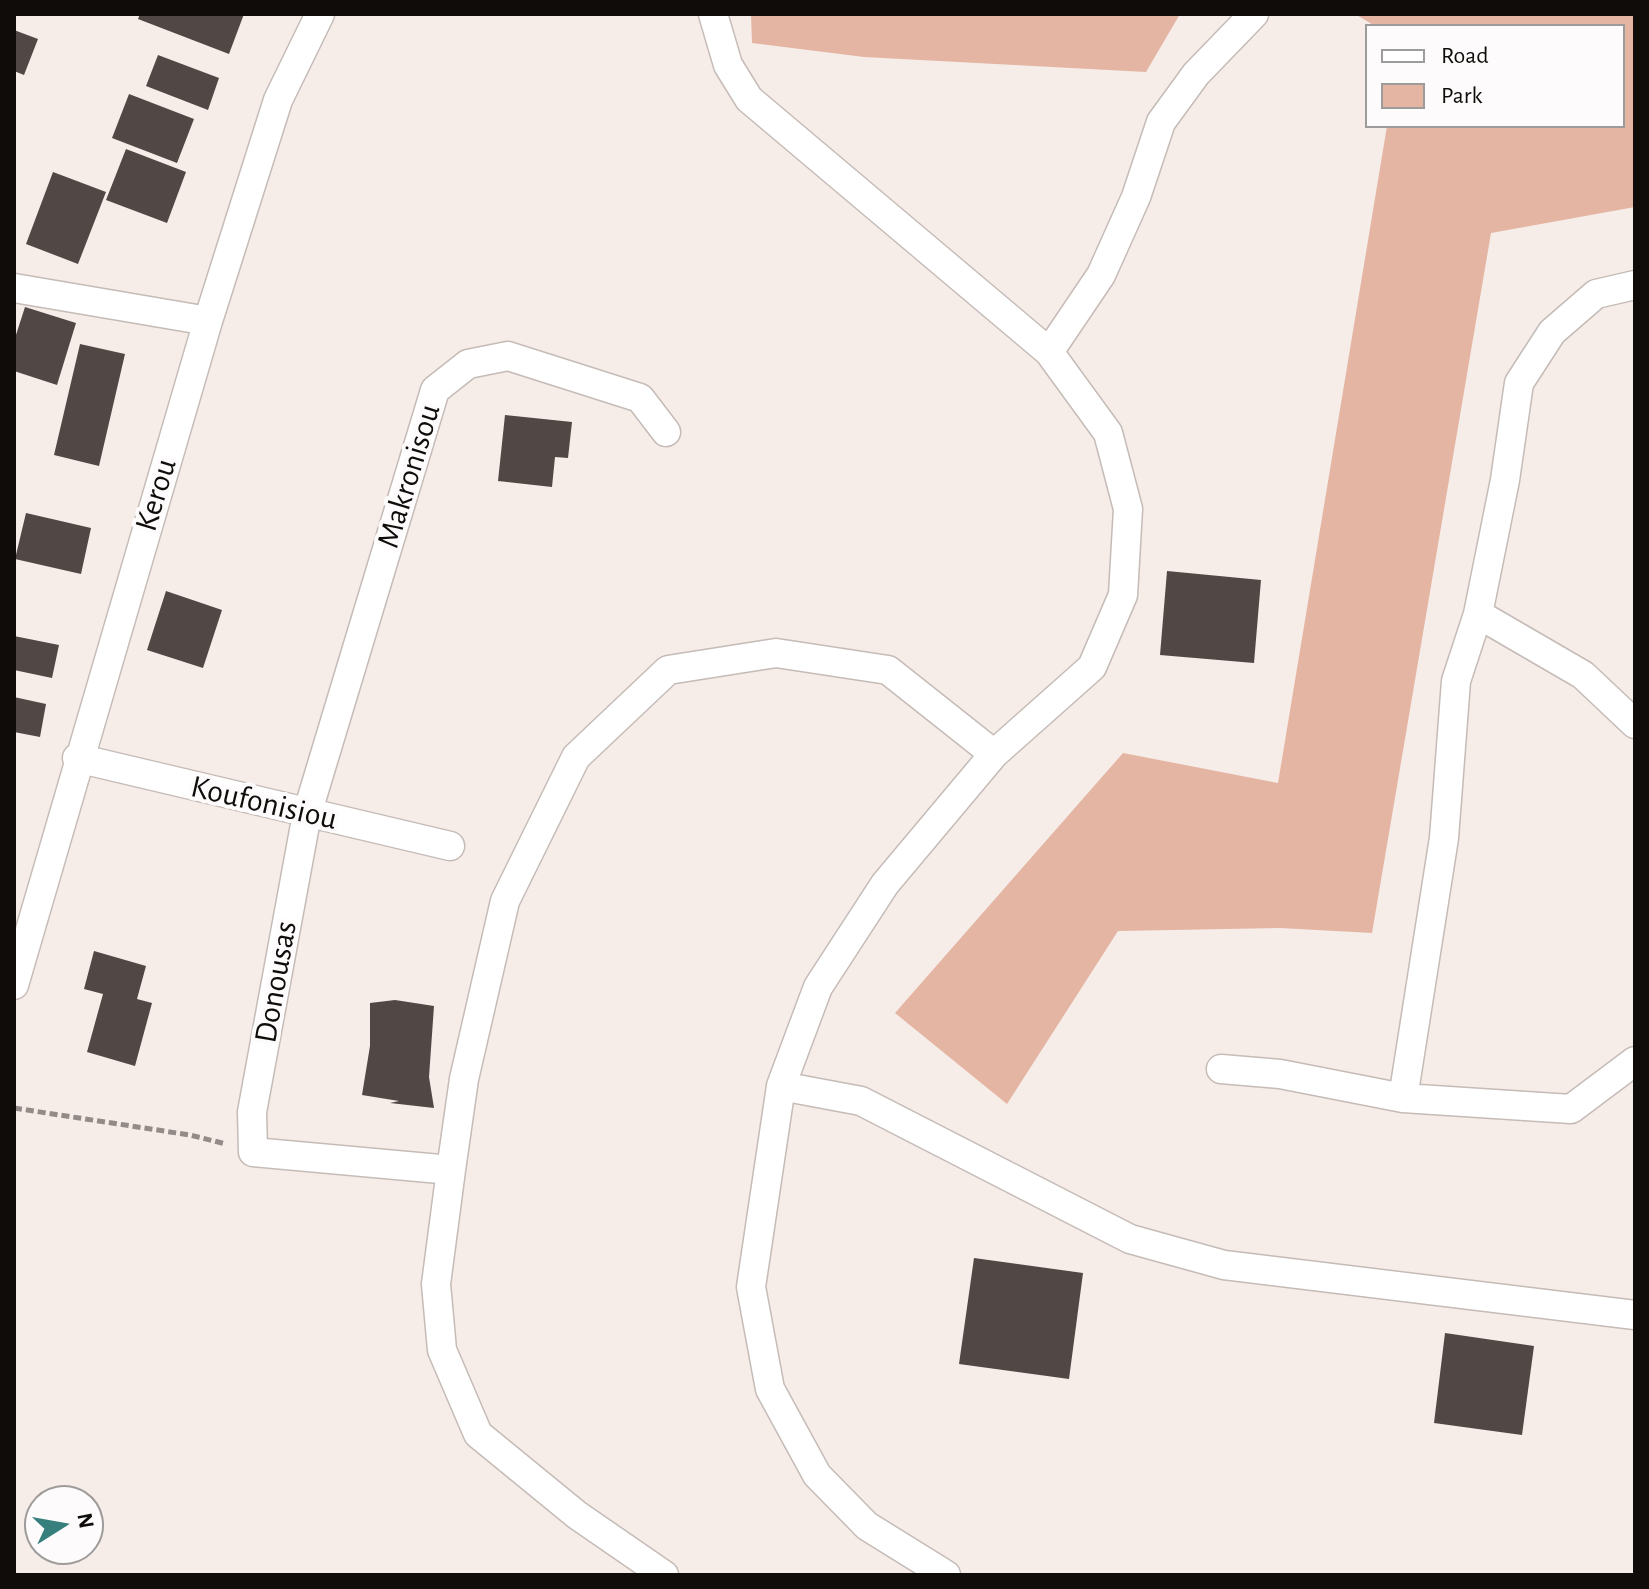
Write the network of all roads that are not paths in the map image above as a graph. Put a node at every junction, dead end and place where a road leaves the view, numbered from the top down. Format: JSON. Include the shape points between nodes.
{"nodes":[{"id":1,"x":320,"y":14,"type":"edge"},
{"id":2,"x":713,"y":14,"type":"edge"},
{"id":3,"x":1254,"y":14,"type":"edge"},
{"id":4,"x":1635,"y":285,"type":"edge"},
{"id":5,"x":14,"y":288,"type":"edge"},
{"id":6,"x":208,"y":321,"type":"junction"},
{"id":7,"x":1049,"y":352,"type":"junction"},
{"id":8,"x":666,"y":432,"type":"dead end"},
{"id":9,"x":1478,"y":614,"type":"junction"},
{"id":10,"x":1635,"y":724,"type":"edge"},
{"id":11,"x":994,"y":754,"type":"junction"},
{"id":12,"x":77,"y":758,"type":"junction"},
{"id":13,"x":307,"y":814,"type":"junction"},
{"id":14,"x":450,"y":846,"type":"dead end"},
{"id":15,"x":25,"y":914,"type":"edge"},
{"id":16,"x":14,"y":985,"type":"edge"},
{"id":17,"x":1635,"y":1061,"type":"edge"},
{"id":18,"x":1221,"y":1069,"type":"dead end"},
{"id":19,"x":781,"y":1086,"type":"junction"},
{"id":20,"x":1403,"y":1098,"type":"junction"},
{"id":21,"x":451,"y":1170,"type":"junction"},
{"id":22,"x":1635,"y":1315,"type":"edge"},
{"id":23,"x":664,"y":1575,"type":"edge"},
{"id":24,"x":946,"y":1575,"type":"edge"}],
"edges":[{"from":1,"to":6,"type":"street","name":"Kerou","via":[[278,100]]},
{"from":2,"to":7,"type":"street","via":[[728,65],[749,99]]},
{"from":3,"to":7,"type":"street","via":[[1196,74],[1161,122],[1136,197],[1101,275]]},
{"from":4,"to":9,"type":"street","via":[[1596,294],[1552,332],[1519,383]]},
{"from":5,"to":6,"type":"street"},
{"from":6,"to":12,"type":"street","name":"Kerou"},
{"from":7,"to":11,"type":"street","via":[[1108,433],[1128,509],[1123,595],[1092,667]]},
{"from":8,"to":13,"type":"street","name":"Makronisou","via":[[640,398],[508,356],[468,364],[435,390]]},
{"from":9,"to":10,"type":"street","via":[[1583,675]]},
{"from":9,"to":20,"type":"street","via":[[1456,681],[1444,838]]},
{"from":11,"to":19,"type":"street","via":[[885,884],[818,987]]},
{"from":11,"to":21,"type":"street","via":[[888,670],[776,653],[668,670],[576,757],[505,901],[464,1079]]},
{"from":12,"to":13,"type":"street","name":"Koufonisiou"},
{"from":12,"to":15,"type":"street","name":"Kerou"},
{"from":13,"to":14,"type":"street","name":"Koufonisiou"},
{"from":13,"to":21,"type":"street","name":"Donousas","via":[[252,1112],[253,1152]]},
{"from":15,"to":16,"type":"street","name":"Kerou"},
{"from":17,"to":20,"type":"street","via":[[1571,1109]]},
{"from":18,"to":20,"type":"street","via":[[1280,1074]]},
{"from":19,"to":22,"type":"street","via":[[861,1101],[1130,1239],[1224,1265]]},
{"from":19,"to":24,"type":"street","via":[[751,1287],[770,1389],[817,1475],[867,1526]]},
{"from":21,"to":23,"type":"street","via":[[436,1284],[442,1350],[478,1434],[577,1515]]}]}
